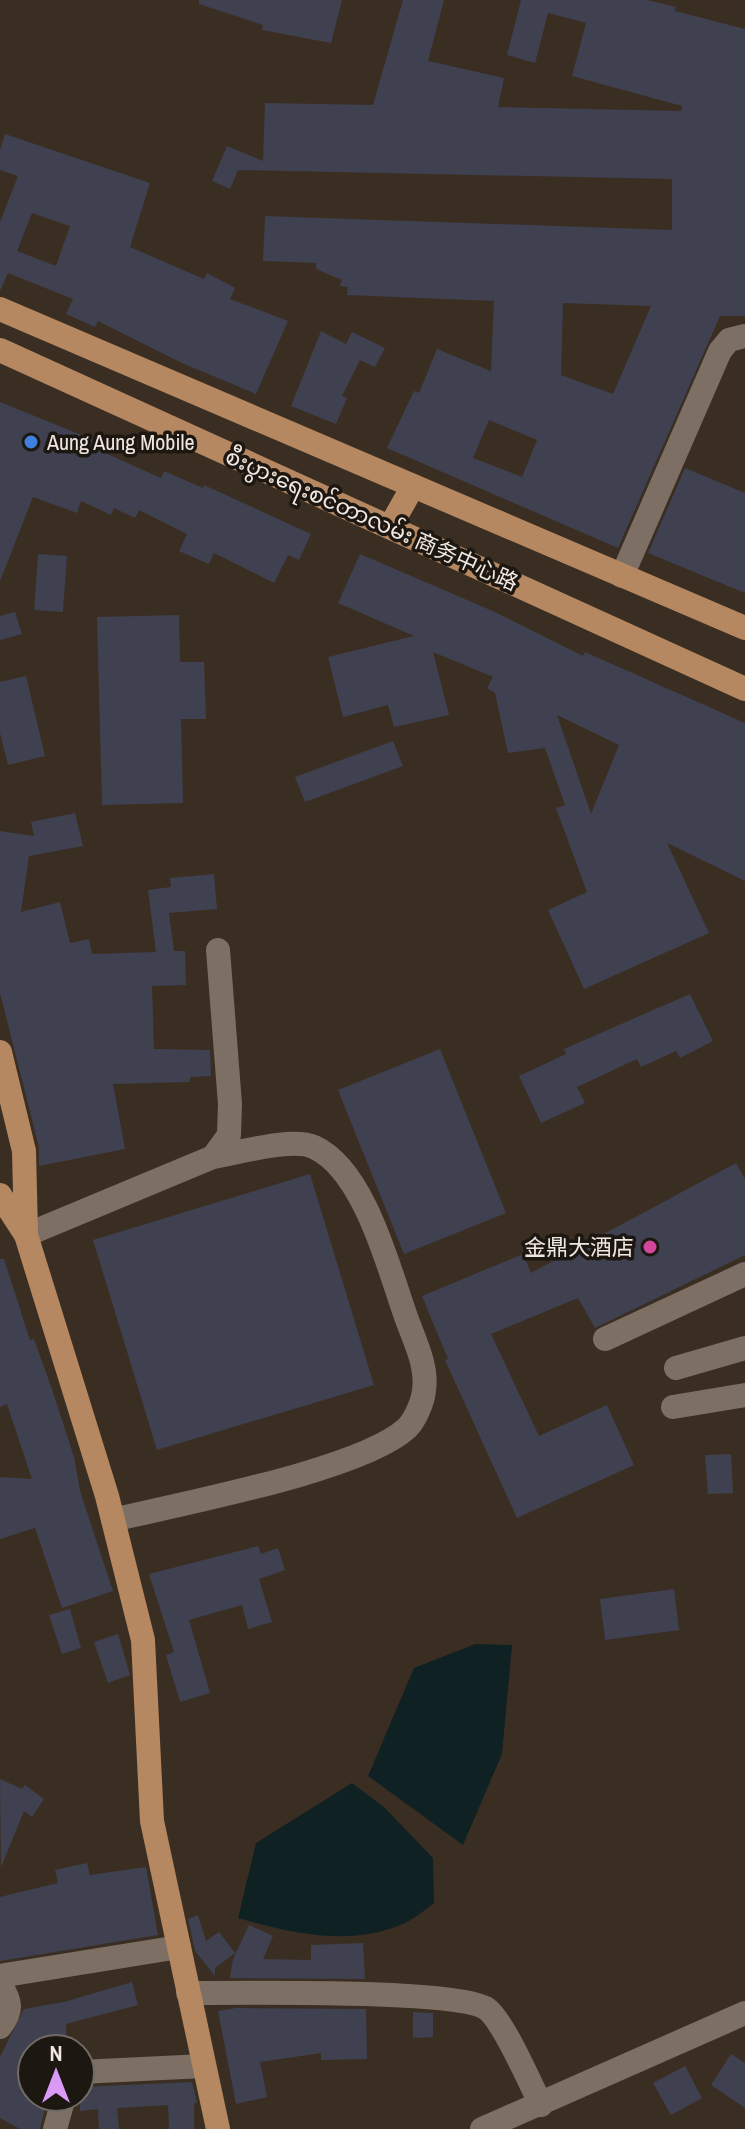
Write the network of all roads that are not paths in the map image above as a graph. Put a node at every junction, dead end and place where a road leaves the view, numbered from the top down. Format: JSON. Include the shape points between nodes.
{"nodes":[{"id":1,"x":0,"y":309,"type":"edge"},
{"id":2,"x":745,"y":336,"type":"edge"},
{"id":3,"x":0,"y":350,"type":"edge"},
{"id":4,"x":413,"y":486,"type":"junction"},
{"id":5,"x":390,"y":527,"type":"junction"},
{"id":6,"x":622,"y":576,"type":"junction"},
{"id":7,"x":745,"y":628,"type":"edge"},
{"id":8,"x":745,"y":689,"type":"edge"},
{"id":9,"x":218,"y":950,"type":"dead end"},
{"id":10,"x":0,"y":1052,"type":"edge"},
{"id":11,"x":213,"y":1157,"type":"junction"},
{"id":12,"x":0,"y":1195,"type":"edge"},
{"id":13,"x":26,"y":1235,"type":"junction"},
{"id":14,"x":745,"y":1274,"type":"edge"},
{"id":15,"x":605,"y":1339,"type":"dead end"},
{"id":16,"x":745,"y":1348,"type":"edge"},
{"id":17,"x":676,"y":1368,"type":"dead end"},
{"id":18,"x":745,"y":1395,"type":"edge"},
{"id":19,"x":673,"y":1407,"type":"dead end"},
{"id":20,"x":113,"y":1520,"type":"junction"},
{"id":21,"x":179,"y":1947,"type":"junction"},
{"id":22,"x":0,"y":1976,"type":"edge"},
{"id":23,"x":0,"y":1984,"type":"edge"},
{"id":24,"x":188,"y":1993,"type":"junction"},
{"id":25,"x":745,"y":2013,"type":"edge"},
{"id":26,"x":0,"y":2027,"type":"edge"},
{"id":27,"x":204,"y":2066,"type":"junction"},
{"id":28,"x":96,"y":2071,"type":"edge"},
{"id":29,"x":541,"y":2105,"type":"junction"},
{"id":30,"x":218,"y":2129,"type":"edge"},
{"id":31,"x":482,"y":2129,"type":"edge"}],
"edges":[{"from":1,"to":4,"type":"main road","name":"စီးပွားရေးစင်တာလမ်း 商务中心路"},
{"from":2,"to":6,"type":"street","via":[[729,340],[720,351]]},
{"from":3,"to":5,"type":"main road","name":"စီးပွားရေးစင်တာလမ်း 商务中心路"},
{"from":4,"to":5,"type":"main road"},
{"from":4,"to":6,"type":"main road","name":"စီးပွားရေးစင်တာလမ်း 商务中心路"},
{"from":5,"to":8,"type":"main road","name":"စီးပွားရေးစင်တာလမ်း 商务中心路"},
{"from":6,"to":7,"type":"main road","name":"စီးပွားရေးစင်တာလမ်း 商务中心路"},
{"from":9,"to":11,"type":"street","via":[[230,1104],[229,1135]]},
{"from":10,"to":13,"type":"main road","via":[[24,1151]]},
{"from":11,"to":13,"type":"street"},
{"from":11,"to":20,"type":"street","via":[[295,1144],[312,1146],[337,1163],[375,1226],[422,1363],[425,1390],[409,1426],[389,1442],[312,1470]]},
{"from":12,"to":13,"type":"main road"},
{"from":13,"to":20,"type":"main road"},
{"from":14,"to":15,"type":"street"},
{"from":16,"to":17,"type":"street"},
{"from":18,"to":19,"type":"street"},
{"from":20,"to":21,"type":"main road","via":[[143,1640],[152,1821]]},
{"from":21,"to":22,"type":"street"},
{"from":21,"to":24,"type":"main road"},
{"from":23,"to":26,"type":"street","via":[[9,1998],[9,2015]]},
{"from":24,"to":27,"type":"main road"},
{"from":24,"to":29,"type":"street","via":[[473,2001],[490,2011]]},
{"from":25,"to":29,"type":"street"},
{"from":27,"to":28,"type":"street"},
{"from":27,"to":30,"type":"main road"},
{"from":29,"to":31,"type":"street"}]}
